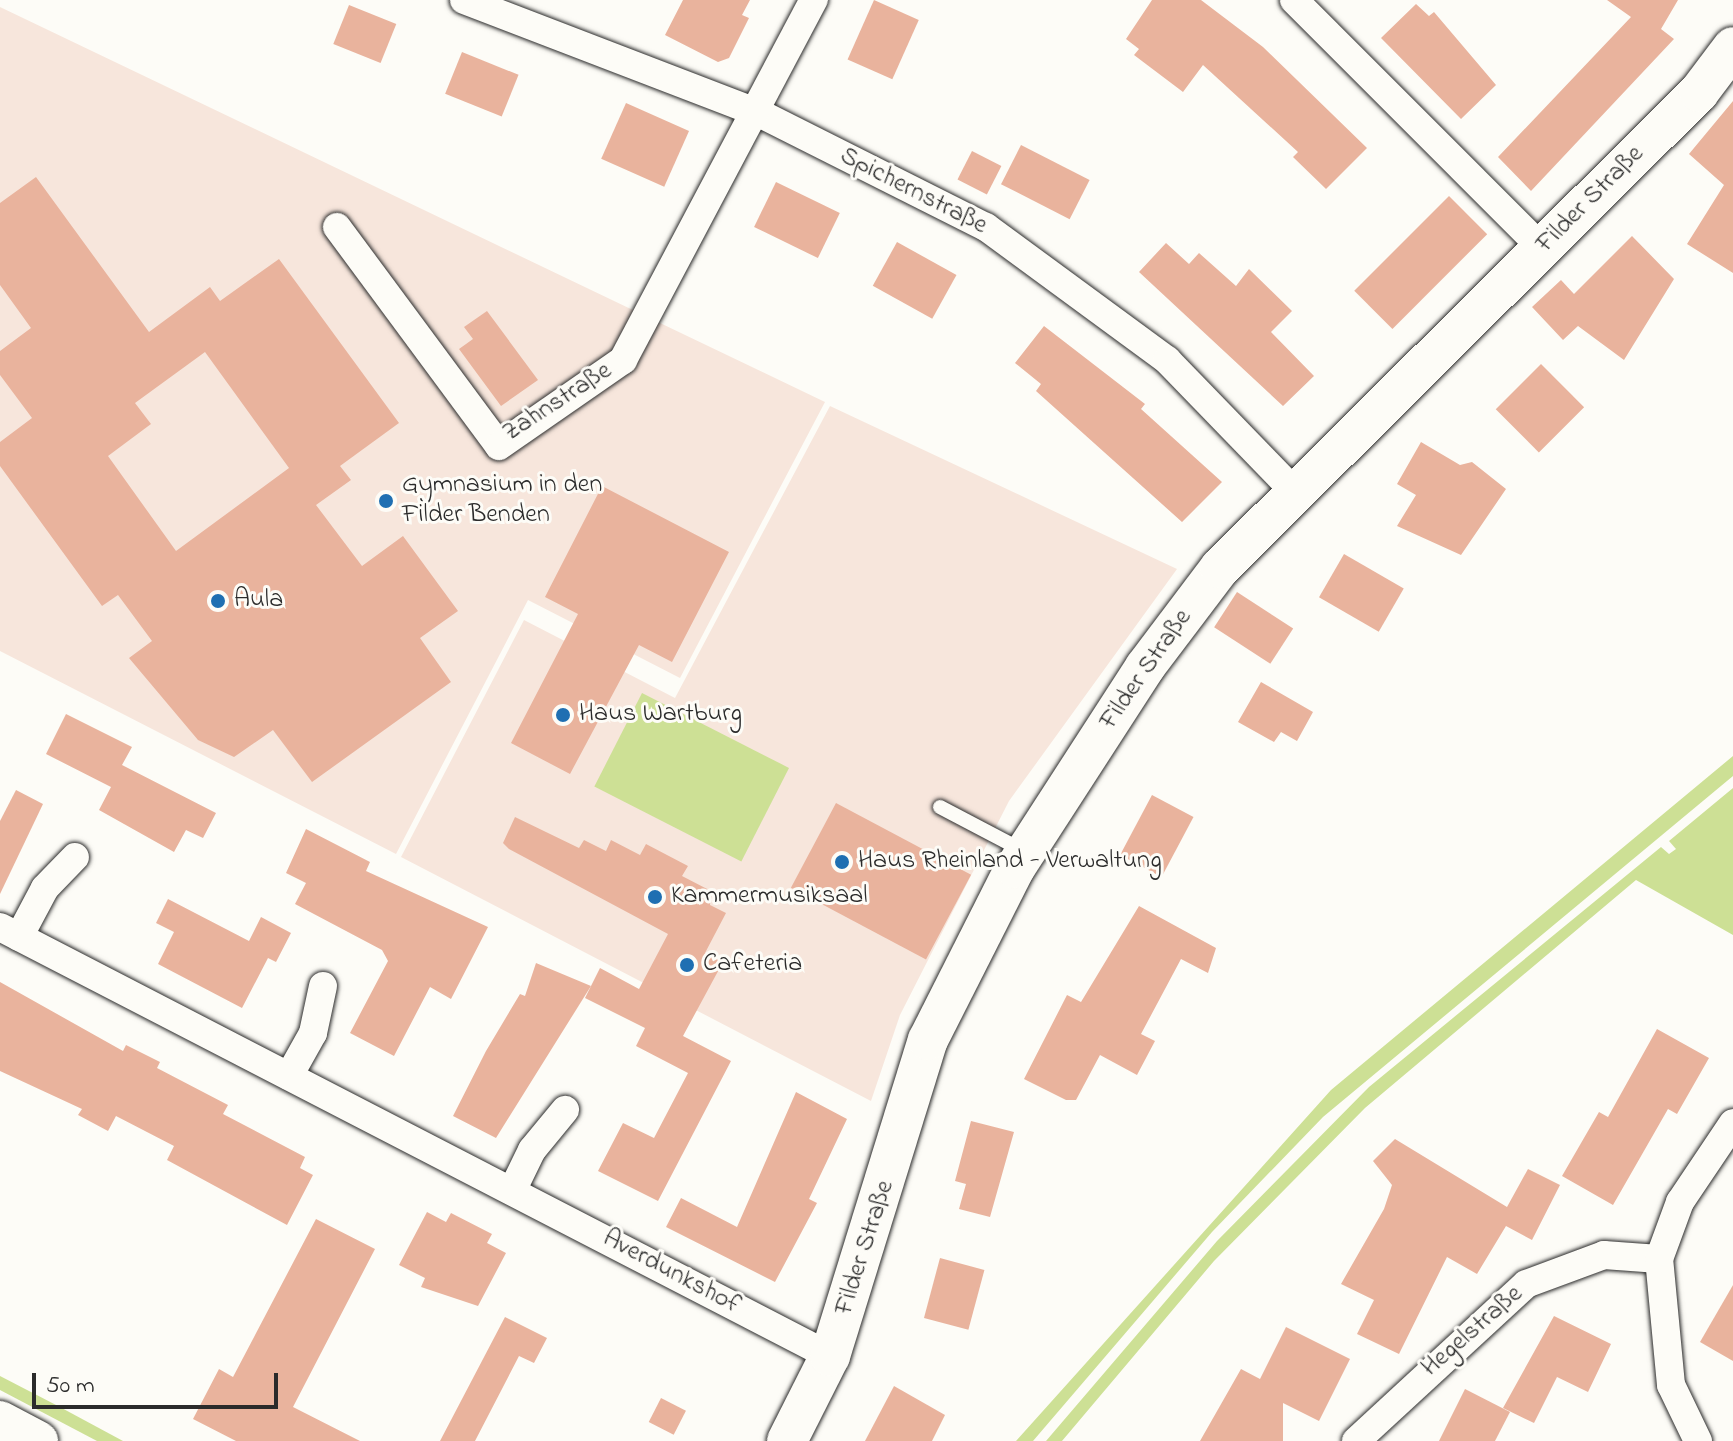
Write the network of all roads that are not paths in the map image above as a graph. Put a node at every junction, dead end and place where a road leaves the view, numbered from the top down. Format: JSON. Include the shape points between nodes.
{"nodes":[{"id":1,"x":464,"y":0,"type":"edge"},
{"id":2,"x":814,"y":0,"type":"edge"},
{"id":3,"x":1294,"y":0,"type":"edge"},
{"id":4,"x":1733,"y":47,"type":"edge"},
{"id":5,"x":759,"y":113,"type":"junction"},
{"id":6,"x":337,"y":227,"type":"dead end"},
{"id":7,"x":1543,"y":249,"type":"junction"},
{"id":8,"x":1295,"y":492,"type":"junction"},
{"id":9,"x":940,"y":807,"type":"dead end"},
{"id":10,"x":1026,"y":852,"type":"junction"},
{"id":11,"x":75,"y":857,"type":"dead end"},
{"id":12,"x":10,"y":932,"type":"edge"},
{"id":13,"x":323,"y":986,"type":"dead end"},
{"id":14,"x":289,"y":1076,"type":"junction"},
{"id":15,"x":565,"y":1110,"type":"dead end"},
{"id":16,"x":1733,"y":1123,"type":"edge"},
{"id":17,"x":512,"y":1191,"type":"junction"},
{"id":18,"x":1659,"y":1259,"type":"junction"},
{"id":19,"x":830,"y":1356,"type":"junction"},
{"id":20,"x":0,"y":1421,"type":"edge"},
{"id":21,"x":38,"y":1441,"type":"edge"},
{"id":22,"x":787,"y":1441,"type":"edge"},
{"id":23,"x":1356,"y":1441,"type":"edge"},
{"id":24,"x":1698,"y":1441,"type":"edge"}],
"edges":[{"from":1,"to":5,"type":"street","name":"Spichernstraße"},
{"from":2,"to":5,"type":"street","name":"Zahnstraße"},
{"from":3,"to":7,"type":"street"},
{"from":4,"to":7,"type":"street","name":"Filder Straße","via":[[1699,92]]},
{"from":5,"to":6,"type":"street","name":"Zahnstraße","via":[[623,360],[499,446]]},
{"from":5,"to":8,"type":"street","name":"Spichernstraße","via":[[986,227],[1077,289],[1167,360]]},
{"from":7,"to":8,"type":"street","name":"Filder Straße"},
{"from":8,"to":10,"type":"street","name":"Filder Straße","via":[[1220,568],[1154,654]]},
{"from":9,"to":10,"type":"lane"},
{"from":10,"to":19,"type":"street","name":"Filder Straße","via":[[928,1040]]},
{"from":11,"to":12,"type":"street","name":"Averdunkshof"},
{"from":12,"to":14,"type":"street","name":"Averdunkshof"},
{"from":13,"to":14,"type":"street","via":[[313,1033]]},
{"from":14,"to":17,"type":"street","name":"Averdunkshof"},
{"from":15,"to":17,"type":"street","via":[[532,1150]]},
{"from":16,"to":18,"type":"street","via":[[1680,1202]]},
{"from":17,"to":19,"type":"street","name":"Averdunkshof"},
{"from":18,"to":23,"type":"street","name":"Hegelstraße","via":[[1604,1255],[1526,1284]]},
{"from":18,"to":24,"type":"street","via":[[1671,1385]]},
{"from":19,"to":22,"type":"street","name":"Filder Straße"},
{"from":20,"to":21,"type":"street"}]}
